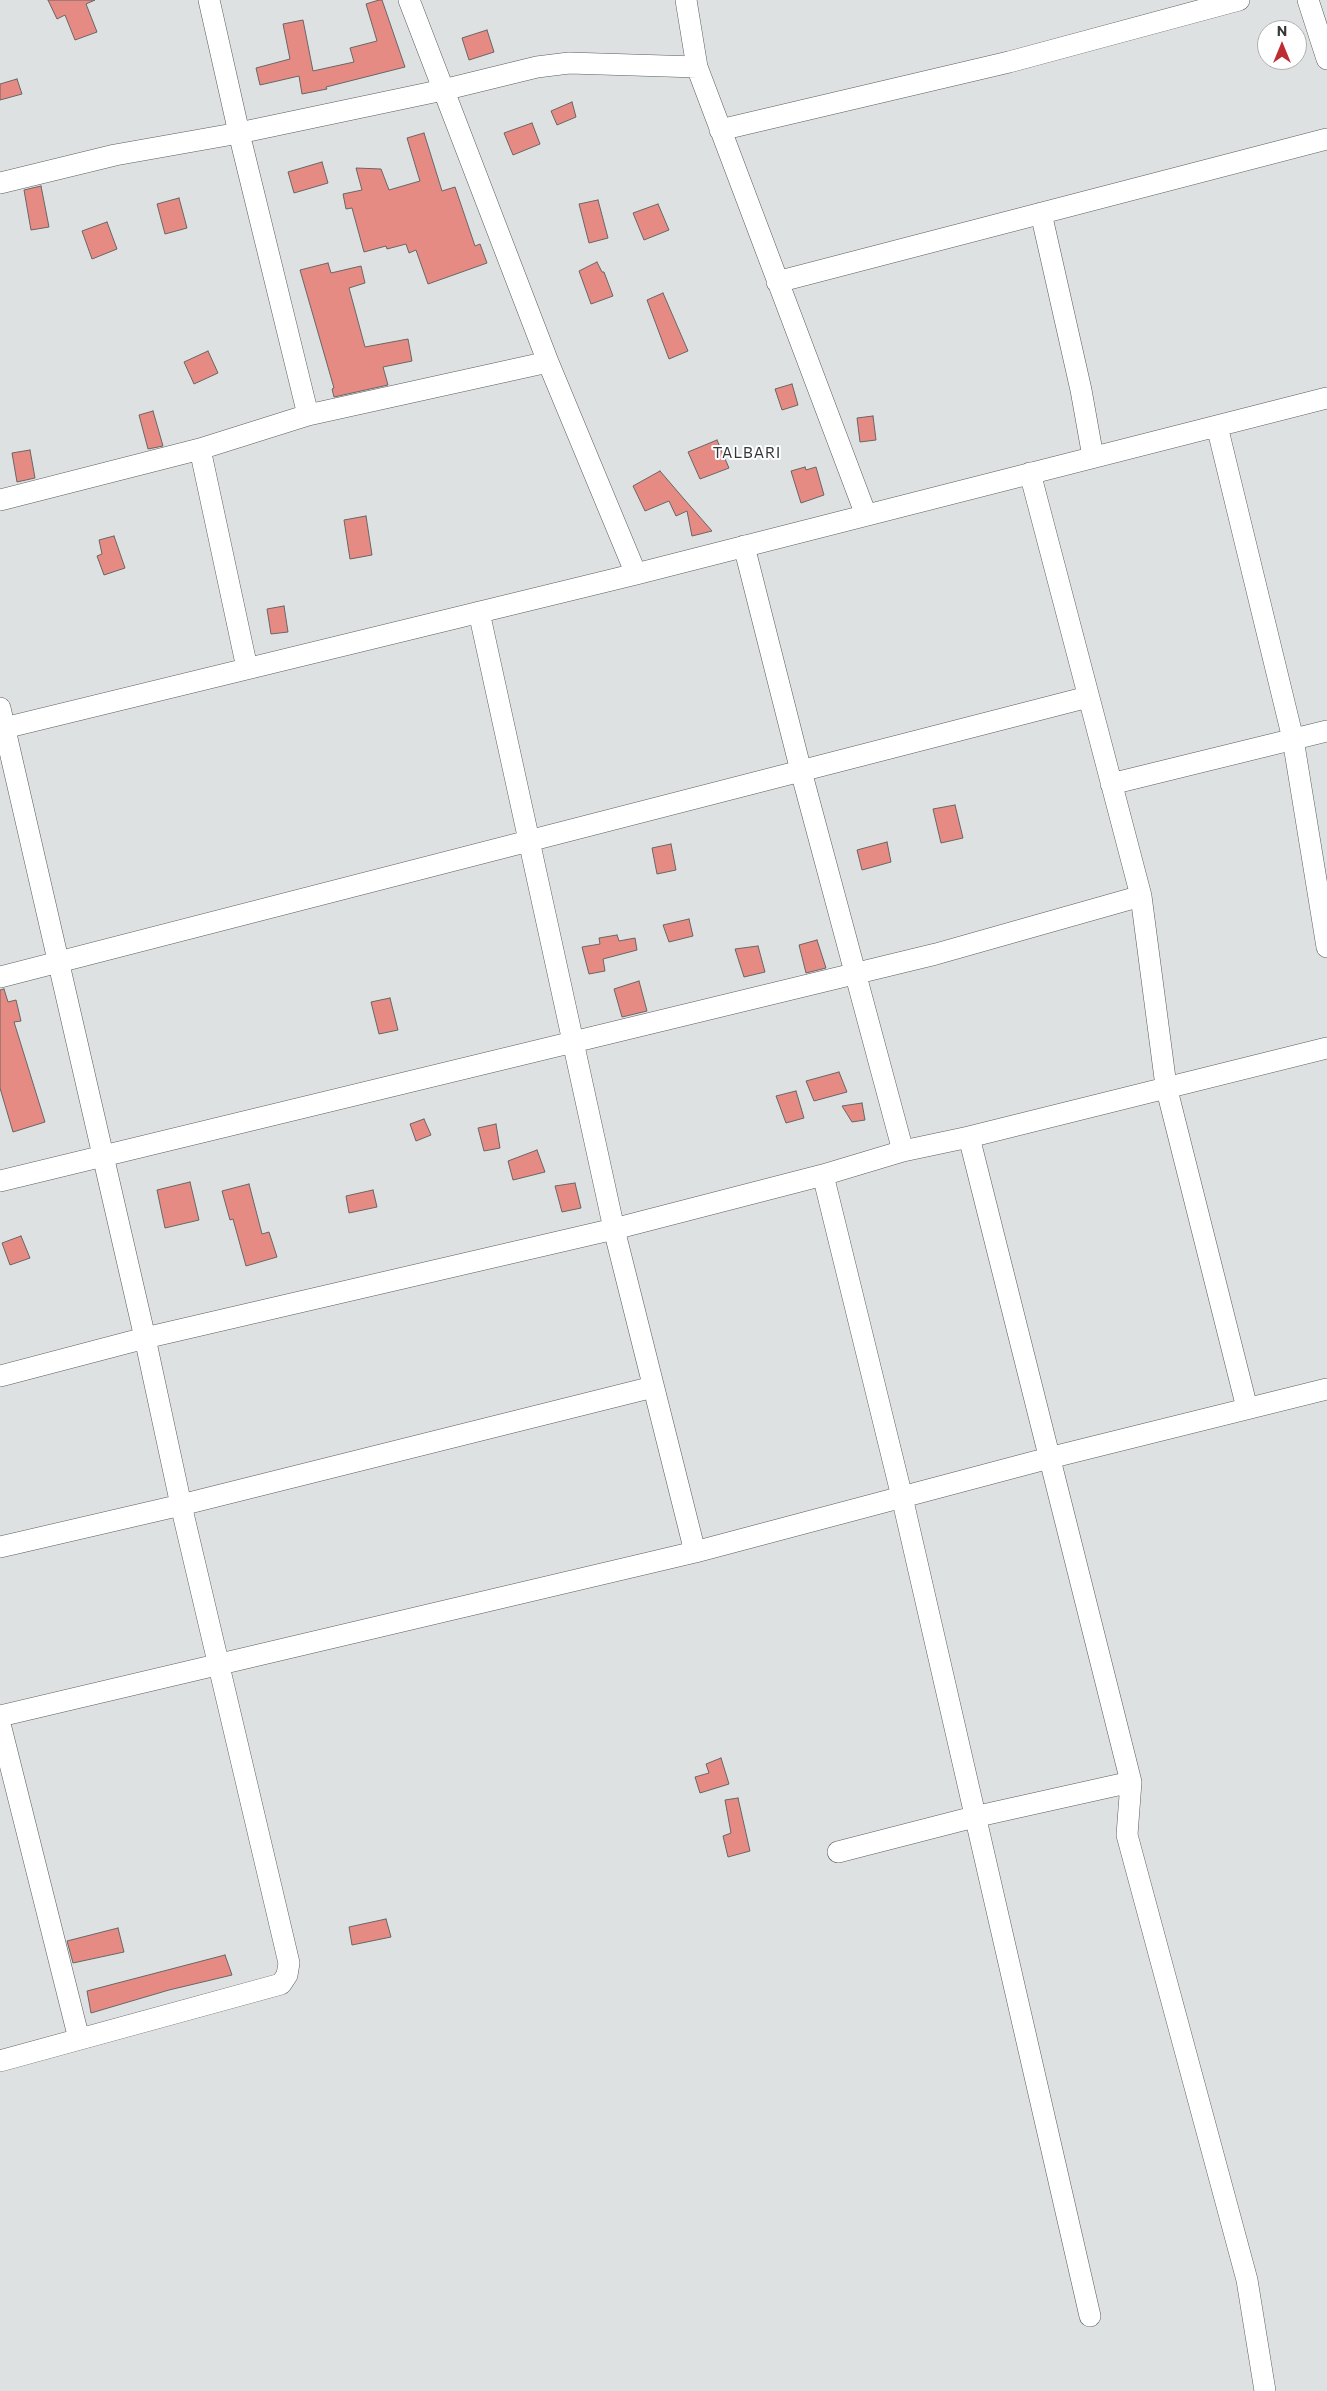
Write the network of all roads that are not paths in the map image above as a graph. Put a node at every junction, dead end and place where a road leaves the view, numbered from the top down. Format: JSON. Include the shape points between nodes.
{"nodes":[{"id":1,"x":209,"y":0,"type":"edge"},
{"id":2,"x":409,"y":0,"type":"edge"},
{"id":3,"x":686,"y":0,"type":"edge"},
{"id":4,"x":1239,"y":0,"type":"edge"},
{"id":5,"x":1308,"y":0,"type":"edge"},
{"id":6,"x":1326,"y":50,"type":"edge"},
{"id":7,"x":697,"y":67,"type":"junction"},
{"id":8,"x":443,"y":90,"type":"junction"},
{"id":9,"x":720,"y":130,"type":"junction"},
{"id":10,"x":239,"y":133,"type":"junction"},
{"id":11,"x":1327,"y":139,"type":"edge"},
{"id":12,"x":0,"y":183,"type":"edge"},
{"id":13,"x":1041,"y":213,"type":"junction"},
{"id":14,"x":777,"y":282,"type":"junction"},
{"id":15,"x":548,"y":362,"type":"junction"},
{"id":16,"x":1327,"y":398,"type":"edge"},
{"id":17,"x":308,"y":415,"type":"junction"},
{"id":18,"x":1218,"y":426,"type":"junction"},
{"id":19,"x":200,"y":449,"type":"junction"},
{"id":20,"x":1093,"y":457,"type":"junction"},
{"id":21,"x":1030,"y":473,"type":"junction"},
{"id":22,"x":0,"y":500,"type":"edge"},
{"id":23,"x":866,"y":515,"type":"junction"},
{"id":24,"x":744,"y":546,"type":"junction"},
{"id":25,"x":636,"y":574,"type":"junction"},
{"id":26,"x":479,"y":612,"type":"junction"},
{"id":27,"x":247,"y":668,"type":"junction"},
{"id":28,"x":1088,"y":696,"type":"junction"},
{"id":29,"x":2,"y":721,"type":"edge"},
{"id":30,"x":1327,"y":731,"type":"edge"},
{"id":31,"x":1293,"y":740,"type":"junction"},
{"id":32,"x":801,"y":771,"type":"junction"},
{"id":33,"x":1112,"y":784,"type":"junction"},
{"id":34,"x":529,"y":841,"type":"junction"},
{"id":35,"x":1141,"y":896,"type":"junction"},
{"id":36,"x":1327,"y":947,"type":"edge"},
{"id":37,"x":59,"y":962,"type":"junction"},
{"id":38,"x":856,"y":973,"type":"junction"},
{"id":39,"x":0,"y":977,"type":"edge"},
{"id":40,"x":572,"y":1042,"type":"junction"},
{"id":41,"x":1327,"y":1048,"type":"edge"},
{"id":42,"x":1166,"y":1086,"type":"junction"},
{"id":43,"x":969,"y":1137,"type":"junction"},
{"id":44,"x":903,"y":1152,"type":"junction"},
{"id":45,"x":102,"y":1157,"type":"junction"},
{"id":46,"x":823,"y":1175,"type":"junction"},
{"id":47,"x":0,"y":1181,"type":"edge"},
{"id":48,"x":614,"y":1229,"type":"junction"},
{"id":49,"x":146,"y":1338,"type":"junction"},
{"id":50,"x":0,"y":1376,"type":"edge"},
{"id":51,"x":654,"y":1387,"type":"junction"},
{"id":52,"x":1327,"y":1389,"type":"edge"},
{"id":53,"x":1247,"y":1408,"type":"junction"},
{"id":54,"x":1049,"y":1458,"type":"junction"},
{"id":55,"x":902,"y":1496,"type":"junction"},
{"id":56,"x":181,"y":1505,"type":"junction"},
{"id":57,"x":0,"y":1547,"type":"edge"},
{"id":58,"x":695,"y":1552,"type":"junction"},
{"id":59,"x":218,"y":1665,"type":"junction"},
{"id":60,"x":0,"y":1716,"type":"edge"},
{"id":61,"x":0,"y":1724,"type":"edge"},
{"id":62,"x":1131,"y":1782,"type":"junction"},
{"id":63,"x":974,"y":1817,"type":"junction"},
{"id":64,"x":838,"y":1852,"type":"dead end"},
{"id":65,"x":80,"y":2039,"type":"junction"},
{"id":66,"x":0,"y":2061,"type":"edge"},
{"id":67,"x":1090,"y":2316,"type":"dead end"},
{"id":68,"x":1265,"y":2391,"type":"edge"}],
"edges":[{"from":1,"to":10,"type":"street"},
{"from":2,"to":8,"type":"street"},
{"from":3,"to":7,"type":"street"},
{"from":4,"to":9,"type":"street","via":[[1009,62]]},
{"from":5,"to":6,"type":"street"},
{"from":7,"to":8,"type":"street","via":[[569,63],[537,67]]},
{"from":7,"to":9,"type":"street"},
{"from":8,"to":10,"type":"street"},
{"from":8,"to":15,"type":"street"},
{"from":9,"to":14,"type":"street"},
{"from":10,"to":12,"type":"street","via":[[115,155]]},
{"from":10,"to":17,"type":"street"},
{"from":11,"to":13,"type":"street"},
{"from":13,"to":14,"type":"street"},
{"from":13,"to":20,"type":"street"},
{"from":14,"to":23,"type":"street"},
{"from":15,"to":17,"type":"street"},
{"from":15,"to":25,"type":"street"},
{"from":16,"to":18,"type":"street"},
{"from":17,"to":19,"type":"street"},
{"from":18,"to":20,"type":"street"},
{"from":18,"to":31,"type":"street"},
{"from":19,"to":22,"type":"street"},
{"from":19,"to":27,"type":"street"},
{"from":20,"to":21,"type":"street"},
{"from":21,"to":23,"type":"street"},
{"from":21,"to":28,"type":"street"},
{"from":23,"to":24,"type":"street"},
{"from":24,"to":25,"type":"street"},
{"from":24,"to":32,"type":"street"},
{"from":25,"to":26,"type":"street"},
{"from":26,"to":27,"type":"street"},
{"from":26,"to":34,"type":"street"},
{"from":27,"to":29,"type":"street"},
{"from":28,"to":32,"type":"street"},
{"from":28,"to":33,"type":"street"},
{"from":29,"to":37,"type":"street"},
{"from":30,"to":31,"type":"street"},
{"from":31,"to":33,"type":"street"},
{"from":31,"to":36,"type":"street"},
{"from":32,"to":34,"type":"street"},
{"from":32,"to":38,"type":"street"},
{"from":33,"to":35,"type":"street"},
{"from":34,"to":37,"type":"street"},
{"from":34,"to":40,"type":"street"},
{"from":35,"to":38,"type":"street"},
{"from":35,"to":42,"type":"street"},
{"from":37,"to":39,"type":"street"},
{"from":37,"to":45,"type":"street"},
{"from":38,"to":40,"type":"street"},
{"from":38,"to":44,"type":"street"},
{"from":40,"to":45,"type":"street"},
{"from":40,"to":48,"type":"street"},
{"from":41,"to":42,"type":"street"},
{"from":42,"to":43,"type":"street"},
{"from":42,"to":53,"type":"street"},
{"from":43,"to":44,"type":"street"},
{"from":43,"to":54,"type":"street"},
{"from":44,"to":46,"type":"street"},
{"from":45,"to":47,"type":"street"},
{"from":45,"to":49,"type":"street"},
{"from":46,"to":48,"type":"street"},
{"from":46,"to":55,"type":"street"},
{"from":48,"to":49,"type":"street"},
{"from":48,"to":51,"type":"street"},
{"from":49,"to":50,"type":"street"},
{"from":49,"to":56,"type":"street"},
{"from":51,"to":56,"type":"street"},
{"from":51,"to":58,"type":"street"},
{"from":52,"to":53,"type":"street"},
{"from":53,"to":54,"type":"street"},
{"from":54,"to":55,"type":"street"},
{"from":54,"to":62,"type":"street"},
{"from":55,"to":58,"type":"street"},
{"from":55,"to":63,"type":"street"},
{"from":56,"to":57,"type":"street"},
{"from":56,"to":59,"type":"street"},
{"from":58,"to":59,"type":"street"},
{"from":59,"to":60,"type":"street"},
{"from":59,"to":65,"type":"street","via":[[289,1963],[287,1975],[281,1984]]},
{"from":61,"to":65,"type":"street"},
{"from":62,"to":63,"type":"street"},
{"from":62,"to":68,"type":"street","via":[[1127,1835],[1247,2280]]},
{"from":63,"to":64,"type":"street"},
{"from":63,"to":67,"type":"street"},
{"from":65,"to":66,"type":"street"}]}
